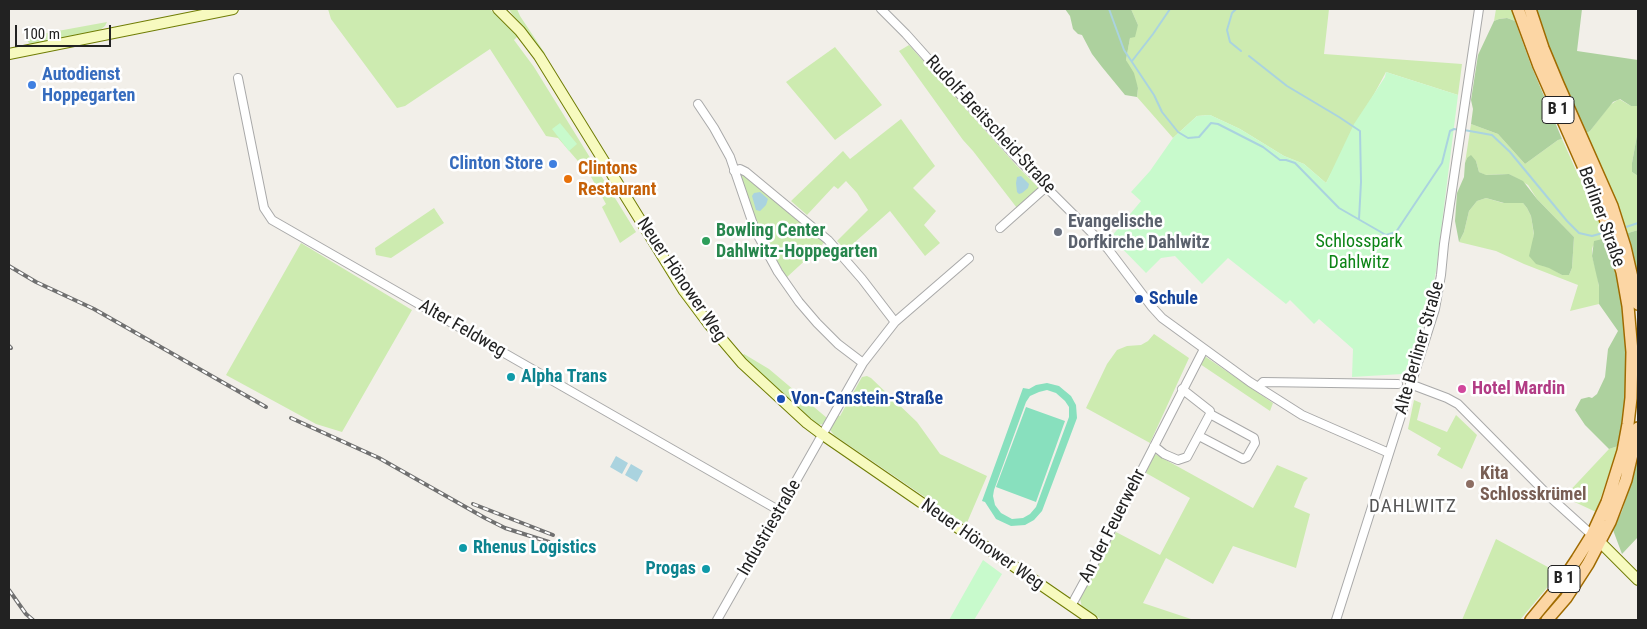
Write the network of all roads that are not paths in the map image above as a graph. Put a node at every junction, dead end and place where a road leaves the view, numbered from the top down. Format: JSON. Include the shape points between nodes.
{"nodes":[{"id":1,"x":227,"y":9,"type":"edge"},
{"id":2,"x":498,"y":9,"type":"edge"},
{"id":3,"x":881,"y":9,"type":"edge"},
{"id":4,"x":1478,"y":9,"type":"edge"},
{"id":5,"x":1518,"y":9,"type":"edge"},
{"id":6,"x":1530,"y":9,"type":"edge"},
{"id":7,"x":9,"y":54,"type":"edge"},
{"id":8,"x":238,"y":78,"type":"dead end"},
{"id":9,"x":698,"y":104,"type":"dead end"},
{"id":10,"x":734,"y":170,"type":"junction"},
{"id":11,"x":1046,"y":187,"type":"junction"},
{"id":12,"x":1607,"y":208,"type":"junction"},
{"id":13,"x":1000,"y":228,"type":"dead end"},
{"id":14,"x":1620,"y":248,"type":"junction"},
{"id":15,"x":968,"y":258,"type":"dead end"},
{"id":16,"x":1638,"y":304,"type":"edge"},
{"id":17,"x":895,"y":322,"type":"junction"},
{"id":18,"x":1204,"y":349,"type":"junction"},
{"id":19,"x":863,"y":363,"type":"junction"},
{"id":20,"x":1398,"y":384,"type":"dead end"},
{"id":21,"x":1410,"y":384,"type":"junction"},
{"id":22,"x":1258,"y":387,"type":"junction"},
{"id":23,"x":1182,"y":389,"type":"junction"},
{"id":24,"x":1210,"y":414,"type":"junction"},
{"id":25,"x":1638,"y":428,"type":"edge"},
{"id":26,"x":824,"y":435,"type":"junction"},
{"id":27,"x":1198,"y":436,"type":"junction"},
{"id":28,"x":1154,"y":446,"type":"junction"},
{"id":29,"x":1389,"y":453,"type":"junction"},
{"id":30,"x":780,"y":511,"type":"junction"},
{"id":31,"x":1596,"y":539,"type":"junction"},
{"id":32,"x":1638,"y":580,"type":"edge"},
{"id":33,"x":1071,"y":606,"type":"junction"},
{"id":34,"x":717,"y":620,"type":"edge"},
{"id":35,"x":1092,"y":620,"type":"edge"},
{"id":36,"x":1336,"y":620,"type":"edge"},
{"id":37,"x":1531,"y":620,"type":"edge"},
{"id":38,"x":1547,"y":620,"type":"edge"}],
"edges":[{"from":1,"to":7,"type":"main road"},
{"from":2,"to":26,"type":"main road","name":"Neuer Hönower Weg","via":[[538,56],[684,291],[708,323],[742,363]]},
{"from":3,"to":11,"type":"street","name":"Rudolf-Breitscheid-Straße"},
{"from":4,"to":21,"type":"street","name":"Alte Berliner Straße","via":[[1441,276],[1435,309]]},
{"from":5,"to":12,"type":"main road","name":"Berliner Straße","number":"B 1","via":[[1539,66]]},
{"from":6,"to":12,"type":"main road","name":"Berliner Straße","number":"B 1"},
{"from":8,"to":30,"type":"street","name":"Alter Feldweg","via":[[264,208],[272,220]]},
{"from":9,"to":10,"type":"street","via":[[721,139]]},
{"from":10,"to":17,"type":"street","via":[[746,172],[828,240]]},
{"from":10,"to":19,"type":"street","via":[[755,230],[778,272],[817,323]]},
{"from":11,"to":13,"type":"street"},
{"from":11,"to":18,"type":"street","name":"Rudolf-Breitscheid-Straße","via":[[1108,248],[1162,318]]},
{"from":12,"to":14,"type":"main road","name":"Berliner Straße","number":"B 1"},
{"from":14,"to":16,"type":"main road","name":"Berliner Straße","number":"B 1"},
{"from":14,"to":31,"type":"main road","name":"Berliner Straße","number":"B 1","via":[[1630,321],[1631,398],[1618,468]]},
{"from":15,"to":17,"type":"street","name":"Industriestraße"},
{"from":17,"to":19,"type":"street","name":"Industriestraße"},
{"from":18,"to":22,"type":"street","name":"Rudolf-Breitscheid-Straße"},
{"from":18,"to":23,"type":"street","name":"An der Feuerwehr"},
{"from":19,"to":26,"type":"street","name":"Industriestraße"},
{"from":20,"to":22,"type":"street","via":[[1263,382]]},
{"from":21,"to":29,"type":"street","name":"Alte Berliner Straße"},
{"from":21,"to":31,"type":"street","via":[[1458,404]]},
{"from":22,"to":29,"type":"street","name":"Rudolf-Breitscheid-Straße","via":[[1302,415]]},
{"from":23,"to":24,"type":"street"},
{"from":23,"to":28,"type":"street","name":"An der Feuerwehr"},
{"from":24,"to":27,"type":"street","name":"An der Feuerwehr"},
{"from":24,"to":27,"type":"street","via":[[1254,438],[1248,457],[1242,459]]},
{"from":25,"to":31,"type":"main road","name":"Berliner Straße","number":"B 1","via":[[1626,480],[1610,522]]},
{"from":26,"to":30,"type":"street","name":"Industriestraße"},
{"from":26,"to":33,"type":"main road","name":"Neuer Hönower Weg"},
{"from":27,"to":28,"type":"street","name":"An der Feuerwehr","via":[[1187,457],[1178,460]]},
{"from":28,"to":33,"type":"street","name":"An der Feuerwehr"},
{"from":29,"to":36,"type":"street","name":"Alte Berliner Straße"},
{"from":30,"to":34,"type":"street","name":"Industriestraße"},
{"from":31,"to":32,"type":"main road"},
{"from":31,"to":37,"type":"main road","name":"Berliner Straße","number":"B 1"},
{"from":31,"to":38,"type":"main road","name":"Berliner Straße","number":"B 1","via":[[1566,598]]},
{"from":33,"to":35,"type":"main road","name":"Neuer Hönower Weg"}]}
